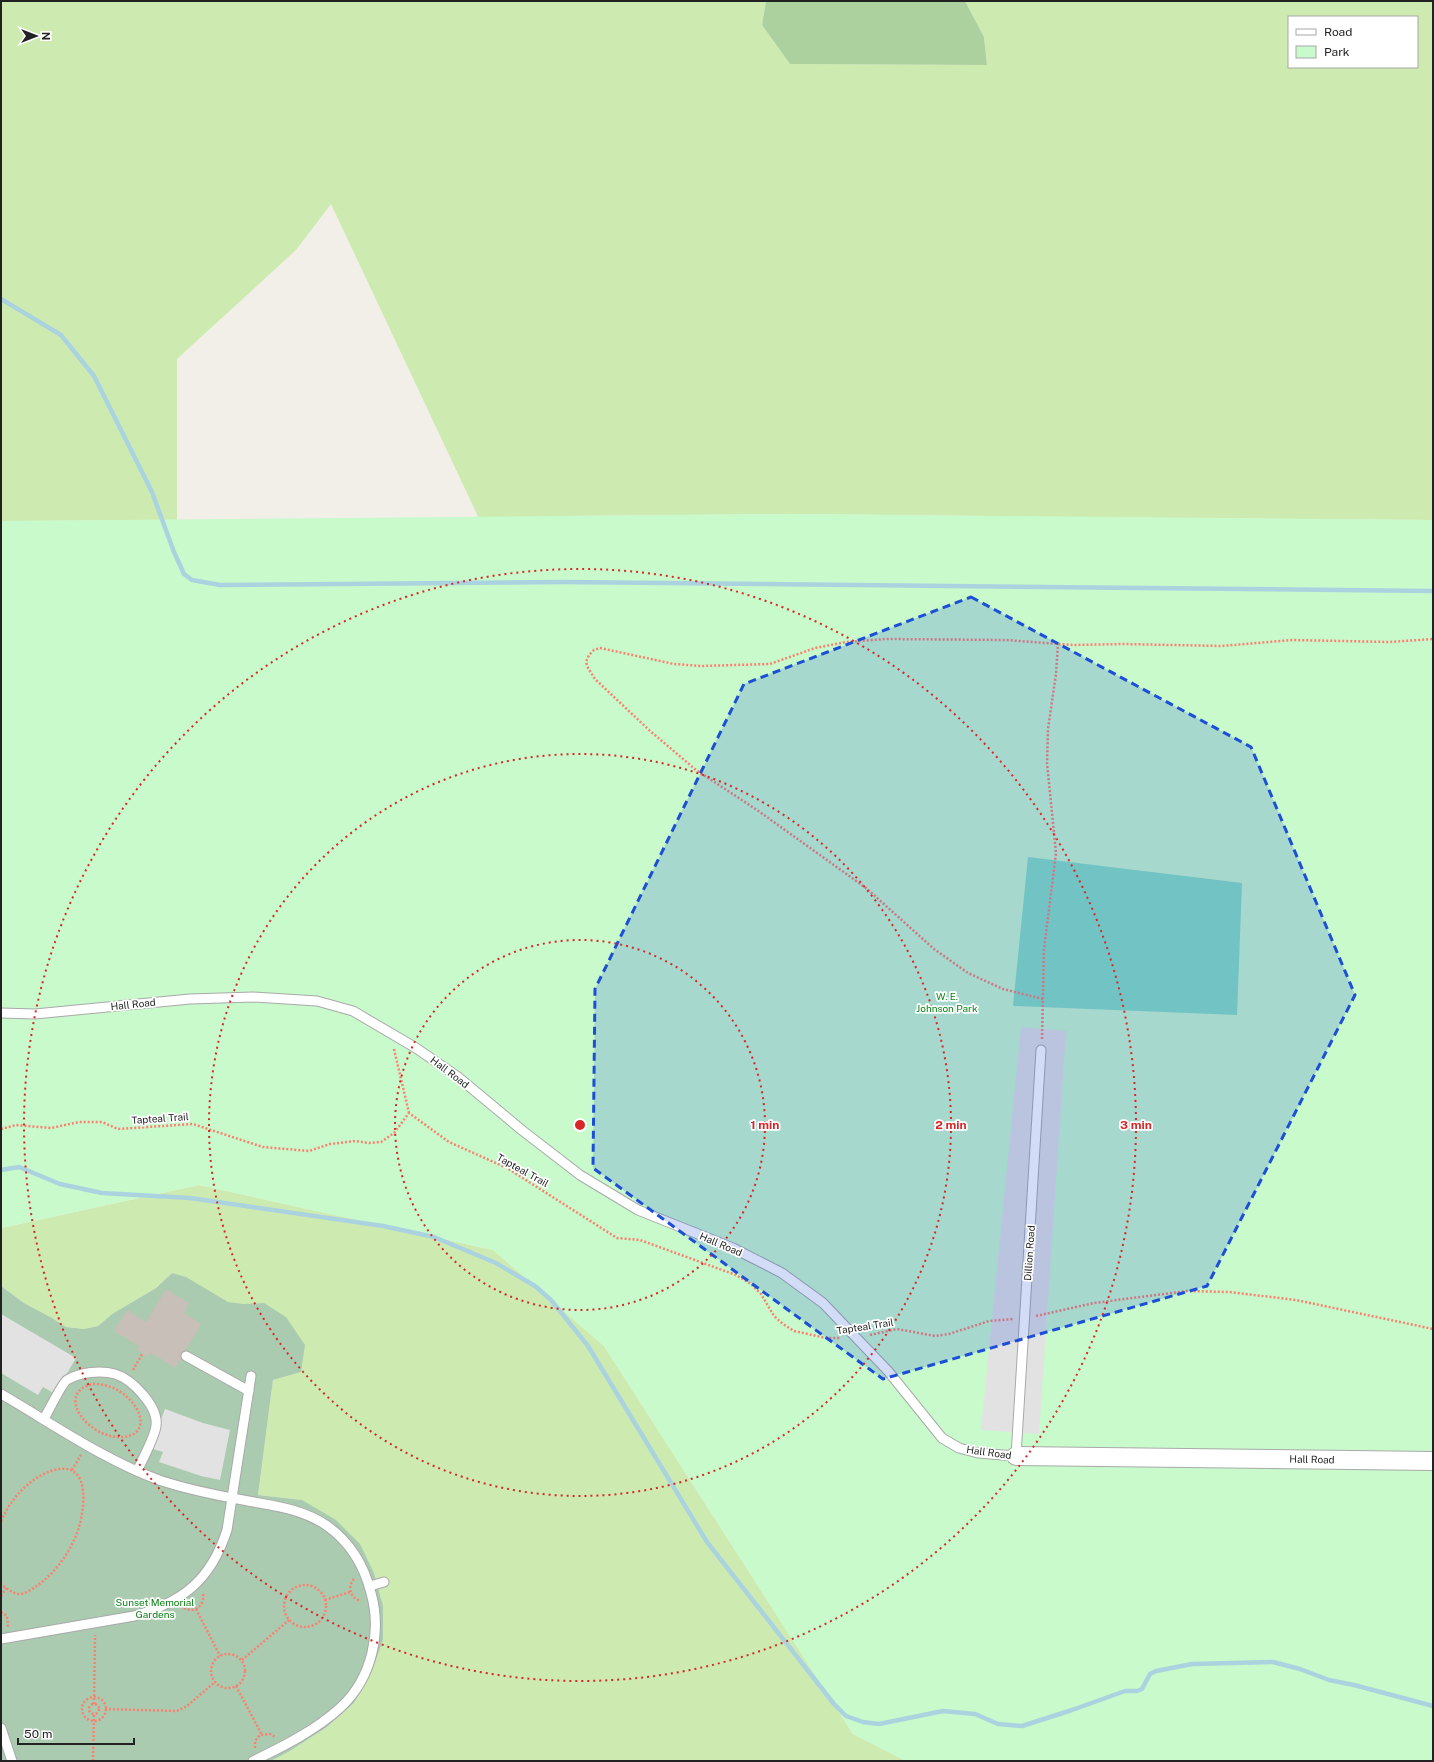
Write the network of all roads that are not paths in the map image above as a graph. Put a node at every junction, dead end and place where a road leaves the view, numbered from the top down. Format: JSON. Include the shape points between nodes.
{"nodes":[{"id":1,"x":1,"y":1013,"type":"edge"},
{"id":2,"x":1041,"y":1050,"type":"road end"},
{"id":3,"x":186,"y":1356,"type":"dead end"},
{"id":4,"x":251,"y":1376,"type":"dead end"},
{"id":5,"x":249,"y":1391,"type":"junction"},
{"id":6,"x":1,"y":1394,"type":"edge"},
{"id":7,"x":44,"y":1419,"type":"junction"},
{"id":8,"x":1016,"y":1456,"type":"junction"},
{"id":9,"x":1433,"y":1461,"type":"edge"},
{"id":10,"x":137,"y":1471,"type":"junction"},
{"id":11,"x":232,"y":1498,"type":"junction"},
{"id":12,"x":384,"y":1582,"type":"dead end"},
{"id":13,"x":370,"y":1586,"type":"junction"},
{"id":14,"x":5,"y":1638,"type":"edge"},
{"id":15,"x":1,"y":1728,"type":"edge"},
{"id":16,"x":273,"y":1757,"type":"edge"},
{"id":17,"x":12,"y":1761,"type":"edge"},
{"id":18,"x":254,"y":1761,"type":"edge"}],
"edges":[{"from":1,"to":8,"type":"lane","name":"Hall Road","via":[[35,1014],[190,999],[253,997],[317,1001],[353,1012],[416,1048],[458,1077],[580,1175],[638,1210],[733,1248],[782,1273],[823,1303],[888,1371],[942,1438],[959,1448],[978,1453]]},
{"from":2,"to":8,"type":"lane","name":"Dillion Road"},
{"from":3,"to":5,"type":"lane"},
{"from":4,"to":5,"type":"lane"},
{"from":5,"to":11,"type":"lane"},
{"from":6,"to":7,"type":"lane"},
{"from":7,"to":10,"type":"lane"},
{"from":7,"to":10,"type":"lane","via":[[66,1380],[81,1374],[116,1374],[146,1396],[157,1425]]},
{"from":8,"to":9,"type":"street","name":"Hall Road"},
{"from":10,"to":11,"type":"lane","via":[[188,1488]]},
{"from":11,"to":13,"type":"lane","via":[[296,1510],[327,1526],[357,1556]]},
{"from":11,"to":14,"type":"lane","via":[[227,1530],[213,1563],[196,1584],[172,1602],[134,1616]]},
{"from":12,"to":13,"type":"lane"},
{"from":13,"to":16,"type":"lane","via":[[376,1611],[375,1639],[367,1668],[359,1684],[341,1706]]},
{"from":15,"to":17,"type":"lane"},
{"from":16,"to":18,"type":"lane"}]}
